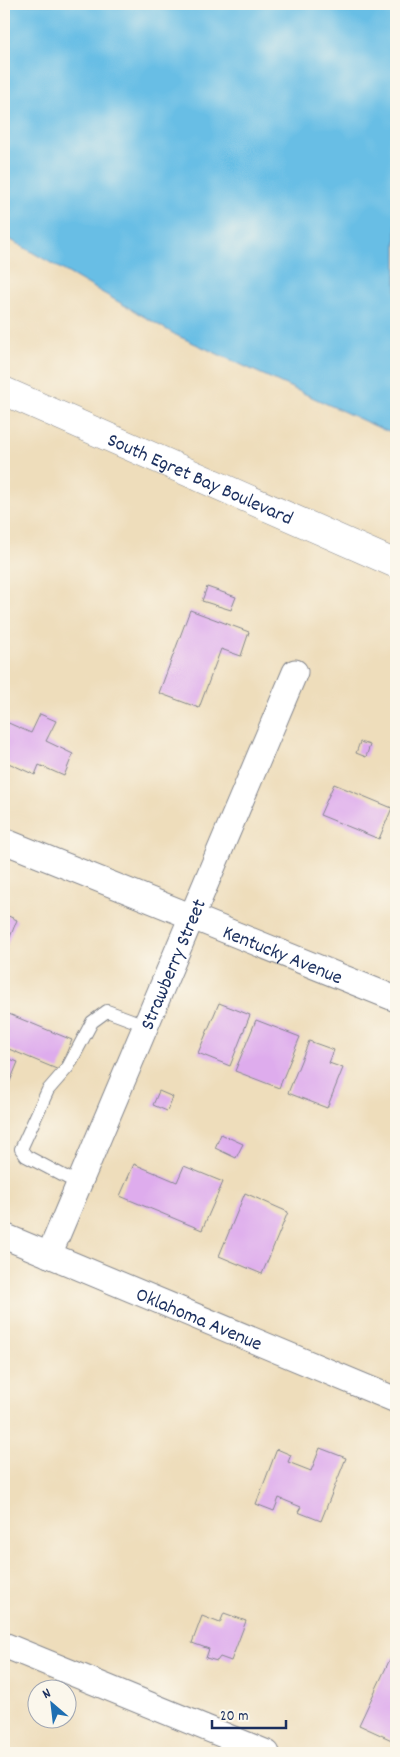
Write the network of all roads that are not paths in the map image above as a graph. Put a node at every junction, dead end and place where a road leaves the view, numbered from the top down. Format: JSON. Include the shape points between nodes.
{"nodes":[{"id":1,"x":4,"y":391,"type":"edge"},
{"id":2,"x":396,"y":564,"type":"edge"},
{"id":3,"x":295,"y":672,"type":"dead end"},
{"id":4,"x":4,"y":841,"type":"edge"},
{"id":5,"x":191,"y":917,"type":"junction"},
{"id":6,"x":396,"y":999,"type":"edge"},
{"id":7,"x":145,"y":1025,"type":"junction"},
{"id":8,"x":79,"y":1184,"type":"junction"},
{"id":9,"x":4,"y":1236,"type":"edge"},
{"id":10,"x":49,"y":1255,"type":"junction"},
{"id":11,"x":396,"y":1400,"type":"edge"},
{"id":12,"x":4,"y":1645,"type":"edge"},
{"id":13,"x":267,"y":1753,"type":"edge"}],
"edges":[{"from":1,"to":2,"type":"main road","name":"South Egret Bay Boulevard"},
{"from":3,"to":5,"type":"street","name":"Strawberry Street"},
{"from":4,"to":5,"type":"street","name":"Kentucky Avenue"},
{"from":5,"to":6,"type":"street","name":"Kentucky Avenue"},
{"from":5,"to":7,"type":"street","name":"Strawberry Street"},
{"from":7,"to":8,"type":"street","name":"Strawberry Street"},
{"from":7,"to":8,"type":"lane","via":[[107,1011],[92,1022],[68,1067],[48,1090],[21,1149],[26,1156]]},
{"from":8,"to":10,"type":"street","name":"Strawberry Street"},
{"from":9,"to":10,"type":"street","name":"Oklahoma Avenue"},
{"from":10,"to":11,"type":"street","name":"Oklahoma Avenue"},
{"from":12,"to":13,"type":"street"}]}
